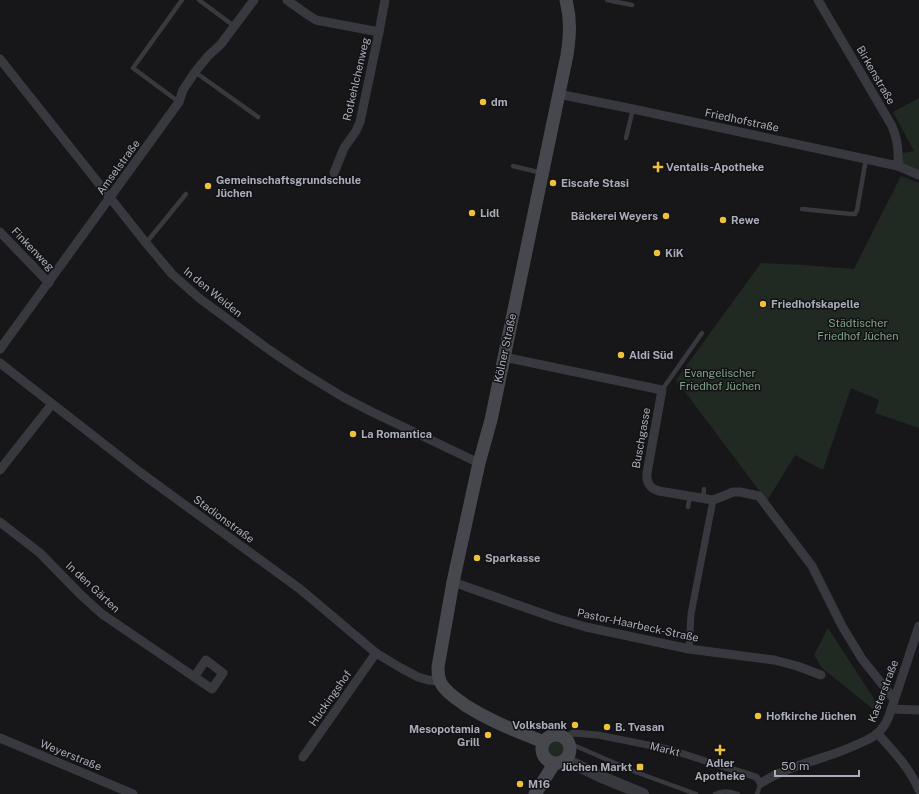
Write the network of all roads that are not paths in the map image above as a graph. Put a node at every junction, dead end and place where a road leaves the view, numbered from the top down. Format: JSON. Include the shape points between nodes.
{"nodes":[{"id":1,"x":182,"y":0,"type":"edge"},
{"id":2,"x":199,"y":0,"type":"edge"},
{"id":3,"x":254,"y":0,"type":"edge"},
{"id":4,"x":287,"y":0,"type":"edge"},
{"id":5,"x":385,"y":0,"type":"edge"},
{"id":6,"x":566,"y":0,"type":"edge"},
{"id":7,"x":608,"y":0,"type":"edge"},
{"id":8,"x":818,"y":0,"type":"edge"},
{"id":9,"x":632,"y":5,"type":"dead end"},
{"id":10,"x":234,"y":26,"type":"junction"},
{"id":11,"x":379,"y":32,"type":"junction"},
{"id":12,"x":0,"y":59,"type":"edge"},
{"id":13,"x":196,"y":72,"type":"junction"},
{"id":14,"x":558,"y":94,"type":"junction"},
{"id":15,"x":179,"y":102,"type":"junction"},
{"id":16,"x":633,"y":109,"type":"junction"},
{"id":17,"x":258,"y":117,"type":"dead end"},
{"id":18,"x":626,"y":138,"type":"dead end"},
{"id":19,"x":866,"y":159,"type":"junction"},
{"id":20,"x":513,"y":166,"type":"dead end"},
{"id":21,"x":898,"y":166,"type":"junction"},
{"id":22,"x":334,"y":173,"type":"dead end"},
{"id":23,"x":542,"y":173,"type":"junction"},
{"id":24,"x":919,"y":175,"type":"edge"},
{"id":25,"x":186,"y":194,"type":"dead end"},
{"id":26,"x":110,"y":198,"type":"junction"},
{"id":27,"x":802,"y":209,"type":"dead end"},
{"id":28,"x":0,"y":232,"type":"edge"},
{"id":29,"x":146,"y":243,"type":"junction"},
{"id":30,"x":49,"y":283,"type":"junction"},
{"id":31,"x":702,"y":333,"type":"dead end"},
{"id":32,"x":0,"y":349,"type":"edge"},
{"id":33,"x":504,"y":357,"type":"junction"},
{"id":34,"x":0,"y":363,"type":"edge"},
{"id":35,"x":662,"y":390,"type":"junction"},
{"id":36,"x":52,"y":404,"type":"junction"},
{"id":37,"x":479,"y":463,"type":"junction"},
{"id":38,"x":0,"y":470,"type":"edge"},
{"id":39,"x":704,"y":489,"type":"dead end"},
{"id":40,"x":690,"y":496,"type":"junction"},
{"id":41,"x":703,"y":499,"type":"junction"},
{"id":42,"x":713,"y":500,"type":"junction"},
{"id":43,"x":688,"y":507,"type":"dead end"},
{"id":44,"x":0,"y":522,"type":"edge"},
{"id":45,"x":453,"y":582,"type":"junction"},
{"id":46,"x":919,"y":626,"type":"edge"},
{"id":47,"x":689,"y":649,"type":"junction"},
{"id":48,"x":376,"y":653,"type":"junction"},
{"id":49,"x":821,"y":676,"type":"dead end"},
{"id":50,"x":194,"y":677,"type":"dead end"},
{"id":51,"x":440,"y":681,"type":"junction"},
{"id":52,"x":894,"y":699,"type":"junction"},
{"id":53,"x":891,"y":709,"type":"junction"},
{"id":54,"x":919,"y":710,"type":"edge"},
{"id":55,"x":878,"y":734,"type":"junction"},
{"id":56,"x":0,"y":738,"type":"edge"},
{"id":57,"x":567,"y":740,"type":"junction"},
{"id":58,"x":544,"y":742,"type":"junction"},
{"id":59,"x":303,"y":757,"type":"dead end"},
{"id":60,"x":560,"y":762,"type":"junction"},
{"id":61,"x":761,"y":783,"type":"junction"},
{"id":62,"x":919,"y":790,"type":"edge"},
{"id":63,"x":133,"y":794,"type":"edge"},
{"id":64,"x":535,"y":794,"type":"edge"},
{"id":65,"x":643,"y":794,"type":"edge"},
{"id":66,"x":696,"y":794,"type":"edge"},
{"id":67,"x":715,"y":794,"type":"edge"},
{"id":68,"x":738,"y":794,"type":"edge"},
{"id":69,"x":757,"y":794,"type":"edge"}],
"edges":[{"from":1,"to":15,"type":"lane","via":[[133,68]]},
{"from":2,"to":10,"type":"lane"},
{"from":3,"to":10,"type":"street","name":"Amselstraße"},
{"from":4,"to":11,"type":"street","via":[[316,20]]},
{"from":5,"to":11,"type":"street"},
{"from":6,"to":14,"type":"main road","name":"Kölner Straße","via":[[570,29]]},
{"from":7,"to":9,"type":"lane"},
{"from":8,"to":21,"type":"street","name":"Birkenstraße","via":[[892,126],[898,144]]},
{"from":10,"to":13,"type":"street","name":"Amselstraße"},
{"from":11,"to":22,"type":"street","name":"Rotkehlchenweg","via":[[360,122],[344,148]]},
{"from":12,"to":26,"type":"street","name":"In den Weiden"},
{"from":13,"to":15,"type":"street","name":"Amselstraße","via":[[183,90]]},
{"from":13,"to":17,"type":"lane"},
{"from":14,"to":16,"type":"street","name":"Friedhofstraße"},
{"from":14,"to":23,"type":"main road","name":"Kölner Straße"},
{"from":15,"to":26,"type":"street","name":"Amselstraße"},
{"from":16,"to":18,"type":"lane"},
{"from":16,"to":19,"type":"street","name":"Friedhofstraße"},
{"from":19,"to":21,"type":"street","name":"Friedhofstraße"},
{"from":19,"to":27,"type":"lane","via":[[855,214]]},
{"from":20,"to":23,"type":"lane"},
{"from":21,"to":24,"type":"street","name":"Friedhofstraße"},
{"from":23,"to":33,"type":"main road","name":"Kölner Straße"},
{"from":25,"to":29,"type":"lane"},
{"from":26,"to":29,"type":"street","name":"In den Weiden"},
{"from":26,"to":30,"type":"street","name":"Amselstraße"},
{"from":28,"to":30,"type":"street","name":"Finkenweg"},
{"from":29,"to":37,"type":"street","name":"In den Weiden","via":[[172,274],[200,298],[291,365],[356,404]]},
{"from":30,"to":32,"type":"street","name":"Amselstraße"},
{"from":31,"to":35,"type":"lane"},
{"from":33,"to":35,"type":"street"},
{"from":33,"to":37,"type":"main road","name":"Kölner Straße"},
{"from":34,"to":36,"type":"street","name":"Stadionstraße"},
{"from":35,"to":40,"type":"street","name":"Buschgasse","via":[[647,479],[656,491]]},
{"from":36,"to":38,"type":"street"},
{"from":36,"to":48,"type":"street","name":"Stadionstraße","via":[[141,473],[300,589]]},
{"from":37,"to":45,"type":"main road","name":"Kölner Straße"},
{"from":39,"to":41,"type":"lane"},
{"from":40,"to":41,"type":"street","name":"Buschgasse"},
{"from":40,"to":43,"type":"lane"},
{"from":41,"to":42,"type":"street","name":"Buschgasse"},
{"from":42,"to":47,"type":"street","via":[[691,614]]},
{"from":42,"to":52,"type":"street","name":"Buschgasse","via":[[733,492],[759,496],[812,566],[862,659]]},
{"from":44,"to":50,"type":"street","name":"In den Gärten","via":[[40,553],[102,614]]},
{"from":45,"to":47,"type":"street","name":"Pastor-Haarbeck-Straße","via":[[586,627]]},
{"from":45,"to":51,"type":"main road","name":"Kölner Straße","via":[[438,662]]},
{"from":46,"to":52,"type":"street","name":"Kasterstraße"},
{"from":47,"to":49,"type":"street","name":"Pastor-Haarbeck-Straße","via":[[774,660]]},
{"from":48,"to":51,"type":"street","name":"Stadionstraße","via":[[418,677]]},
{"from":48,"to":59,"type":"street","name":"Huckingshof"},
{"from":51,"to":58,"type":"main road","via":[[449,693],[471,708],[508,728]]},
{"from":52,"to":53,"type":"street","name":"Kasterstraße"},
{"from":53,"to":54,"type":"street"},
{"from":53,"to":55,"type":"street","name":"Kasterstraße","via":[[886,724]]},
{"from":55,"to":61,"type":"street","name":"Kasterstraße"},
{"from":55,"to":62,"type":"street","via":[[905,764]]},
{"from":56,"to":63,"type":"street","name":"Weyerstraße"},
{"from":57,"to":58,"type":"main road","name":"Markt","via":[[556,735]]},
{"from":57,"to":60,"type":"main road","via":[[570,753]]},
{"from":57,"to":61,"type":"street","name":"Markt","via":[[573,733],[598,735],[668,749],[756,778]]},
{"from":57,"to":66,"type":"lane","via":[[639,774]]},
{"from":58,"to":60,"type":"main road","via":[[544,758],[550,763]]},
{"from":60,"to":64,"type":"main road"},
{"from":60,"to":65,"type":"street"},
{"from":61,"to":69,"type":"lane"},
{"from":67,"to":68,"type":"lane","via":[[726,791]]}]}
